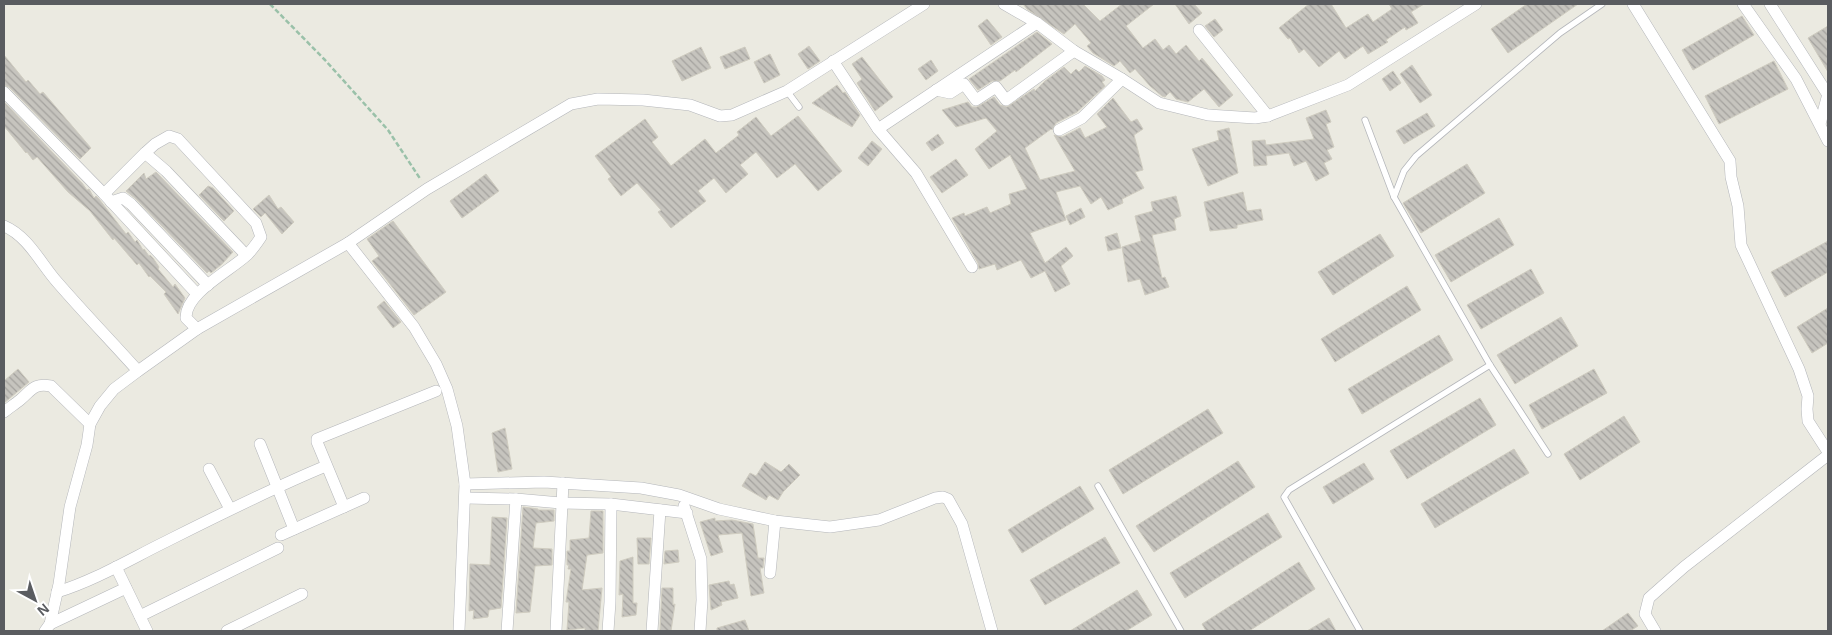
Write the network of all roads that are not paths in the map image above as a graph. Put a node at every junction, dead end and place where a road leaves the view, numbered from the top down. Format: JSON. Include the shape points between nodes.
{"nodes":[{"id":1,"x":924,"y":4,"type":"edge"},
{"id":2,"x":1004,"y":4,"type":"edge"},
{"id":3,"x":1476,"y":4,"type":"edge"},
{"id":4,"x":1602,"y":4,"type":"edge"},
{"id":5,"x":1633,"y":4,"type":"edge"},
{"id":6,"x":1743,"y":4,"type":"edge"},
{"id":7,"x":1770,"y":4,"type":"edge"},
{"id":8,"x":1037,"y":23,"type":"junction"},
{"id":9,"x":1199,"y":30,"type":"dead end"},
{"id":10,"x":1074,"y":51,"type":"junction"},
{"id":11,"x":833,"y":61,"type":"junction"},
{"id":12,"x":1122,"y":79,"type":"junction"},
{"id":13,"x":936,"y":90,"type":"junction"},
{"id":14,"x":787,"y":91,"type":"junction"},
{"id":15,"x":4,"y":92,"type":"edge"},
{"id":16,"x":1828,"y":94,"type":"edge"},
{"id":17,"x":799,"y":107,"type":"dead end"},
{"id":18,"x":1268,"y":116,"type":"junction"},
{"id":19,"x":1365,"y":120,"type":"dead end"},
{"id":20,"x":1820,"y":124,"type":"junction"},
{"id":21,"x":878,"y":129,"type":"junction"},
{"id":22,"x":1059,"y":130,"type":"dead end"},
{"id":23,"x":1828,"y":141,"type":"edge"},
{"id":24,"x":145,"y":153,"type":"junction"},
{"id":25,"x":1394,"y":197,"type":"junction"},
{"id":26,"x":108,"y":198,"type":"junction"},
{"id":27,"x":4,"y":226,"type":"edge"},
{"id":28,"x":348,"y":243,"type":"junction"},
{"id":29,"x":246,"y":255,"type":"junction"},
{"id":30,"x":972,"y":267,"type":"dead end"},
{"id":31,"x":208,"y":285,"type":"junction"},
{"id":32,"x":196,"y":294,"type":"junction"},
{"id":33,"x":197,"y":329,"type":"junction"},
{"id":34,"x":1490,"y":365,"type":"junction"},
{"id":35,"x":138,"y":371,"type":"junction"},
{"id":36,"x":436,"y":391,"type":"dead end"},
{"id":37,"x":4,"y":412,"type":"edge"},
{"id":38,"x":90,"y":424,"type":"junction"},
{"id":39,"x":260,"y":444,"type":"dead end"},
{"id":40,"x":1548,"y":454,"type":"dead end"},
{"id":41,"x":1828,"y":454,"type":"edge"},
{"id":42,"x":326,"y":466,"type":"junction"},
{"id":43,"x":209,"y":469,"type":"dead end"},
{"id":44,"x":563,"y":483,"type":"junction"},
{"id":45,"x":465,"y":484,"type":"junction"},
{"id":46,"x":277,"y":486,"type":"junction"},
{"id":47,"x":1098,"y":486,"type":"dead end"},
{"id":48,"x":679,"y":495,"type":"junction"},
{"id":49,"x":364,"y":498,"type":"dead end"},
{"id":50,"x":466,"y":498,"type":"junction"},
{"id":51,"x":516,"y":499,"type":"junction"},
{"id":52,"x":561,"y":503,"type":"junction"},
{"id":53,"x":611,"y":504,"type":"junction"},
{"id":54,"x":344,"y":507,"type":"junction"},
{"id":55,"x":230,"y":509,"type":"junction"},
{"id":56,"x":660,"y":510,"type":"junction"},
{"id":57,"x":687,"y":513,"type":"junction"},
{"id":58,"x":775,"y":521,"type":"junction"},
{"id":59,"x":294,"y":529,"type":"junction"},
{"id":60,"x":282,"y":535,"type":"dead end"},
{"id":61,"x":278,"y":548,"type":"dead end"},
{"id":62,"x":116,"y":567,"type":"junction"},
{"id":63,"x":770,"y":573,"type":"dead end"},
{"id":64,"x":126,"y":588,"type":"junction"},
{"id":65,"x":57,"y":592,"type":"junction"},
{"id":66,"x":302,"y":594,"type":"dead end"},
{"id":67,"x":140,"y":616,"type":"junction"},
{"id":68,"x":47,"y":627,"type":"edge"},
{"id":69,"x":147,"y":631,"type":"edge"},
{"id":70,"x":227,"y":631,"type":"edge"},
{"id":71,"x":459,"y":631,"type":"edge"},
{"id":72,"x":507,"y":631,"type":"edge"},
{"id":73,"x":556,"y":631,"type":"edge"},
{"id":74,"x":608,"y":631,"type":"edge"},
{"id":75,"x":652,"y":631,"type":"edge"},
{"id":76,"x":700,"y":631,"type":"edge"},
{"id":77,"x":992,"y":631,"type":"edge"},
{"id":78,"x":1181,"y":631,"type":"edge"},
{"id":79,"x":1360,"y":631,"type":"edge"},
{"id":80,"x":1655,"y":631,"type":"edge"}],
"edges":[{"from":1,"to":11,"type":"street"},
{"from":2,"to":8,"type":"street"},
{"from":3,"to":18,"type":"street","via":[[1348,86]]},
{"from":4,"to":25,"type":"lane","via":[[1560,33],[1416,156],[1404,171]]},
{"from":5,"to":41,"type":"street","via":[[1730,161],[1742,244],[1799,369],[1808,396],[1808,421]]},
{"from":6,"to":20,"type":"street","via":[[1796,80]]},
{"from":7,"to":16,"type":"street"},
{"from":8,"to":10,"type":"street"},
{"from":8,"to":13,"type":"street"},
{"from":9,"to":18,"type":"street"},
{"from":10,"to":12,"type":"street"},
{"from":10,"to":13,"type":"street","via":[[1006,100],[996,87],[976,100],[964,84],[950,93]]},
{"from":11,"to":14,"type":"street"},
{"from":11,"to":21,"type":"street"},
{"from":12,"to":18,"type":"street","via":[[1159,103],[1208,115]]},
{"from":12,"to":22,"type":"street","via":[[1082,118]]},
{"from":13,"to":21,"type":"street"},
{"from":14,"to":17,"type":"lane"},
{"from":14,"to":28,"type":"street","via":[[732,115],[720,116],[690,105],[643,100],[598,99],[571,104],[427,189]]},
{"from":15,"to":26,"type":"street"},
{"from":16,"to":20,"type":"street"},
{"from":19,"to":25,"type":"lane"},
{"from":20,"to":23,"type":"street"},
{"from":21,"to":30,"type":"street","via":[[916,173]]},
{"from":24,"to":26,"type":"street"},
{"from":24,"to":29,"type":"street"},
{"from":24,"to":29,"type":"street","via":[[169,136],[178,139],[256,223],[261,237]]},
{"from":25,"to":34,"type":"lane"},
{"from":26,"to":31,"type":"street","via":[[123,198],[131,204]]},
{"from":26,"to":32,"type":"street"},
{"from":27,"to":35,"type":"street","via":[[26,242],[57,282]]},
{"from":28,"to":33,"type":"street"},
{"from":28,"to":45,"type":"street","via":[[414,327],[436,364],[454,417]]},
{"from":29,"to":31,"type":"street"},
{"from":31,"to":32,"type":"street"},
{"from":32,"to":33,"type":"street","via":[[186,318]]},
{"from":33,"to":35,"type":"street"},
{"from":34,"to":40,"type":"lane"},
{"from":34,"to":79,"type":"lane","via":[[1289,490],[1284,497]]},
{"from":35,"to":38,"type":"street","via":[[114,389]]},
{"from":36,"to":42,"type":"street","via":[[319,438],[317,442]]},
{"from":37,"to":38,"type":"street","via":[[41,384],[51,386]]},
{"from":38,"to":65,"type":"street","via":[[70,507]]},
{"from":39,"to":46,"type":"street"},
{"from":41,"to":80,"type":"street","via":[[1649,598],[1645,614]]},
{"from":42,"to":46,"type":"street"},
{"from":42,"to":54,"type":"street"},
{"from":43,"to":55,"type":"street"},
{"from":44,"to":45,"type":"street"},
{"from":44,"to":48,"type":"street","via":[[641,488]]},
{"from":44,"to":52,"type":"street"},
{"from":45,"to":50,"type":"street"},
{"from":46,"to":55,"type":"street"},
{"from":46,"to":59,"type":"street"},
{"from":47,"to":78,"type":"lane"},
{"from":48,"to":57,"type":"street"},
{"from":48,"to":58,"type":"street","via":[[719,509]]},
{"from":49,"to":54,"type":"street"},
{"from":50,"to":51,"type":"street"},
{"from":50,"to":71,"type":"street"},
{"from":51,"to":52,"type":"street"},
{"from":51,"to":72,"type":"street"},
{"from":52,"to":53,"type":"street"},
{"from":52,"to":73,"type":"street"},
{"from":53,"to":56,"type":"street"},
{"from":53,"to":74,"type":"street"},
{"from":54,"to":59,"type":"street"},
{"from":55,"to":62,"type":"street"},
{"from":56,"to":57,"type":"street"},
{"from":56,"to":75,"type":"street"},
{"from":57,"to":76,"type":"street","via":[[701,558]]},
{"from":58,"to":63,"type":"street"},
{"from":58,"to":77,"type":"street","via":[[830,528],[879,520],[935,498],[948,499],[962,524]]},
{"from":59,"to":60,"type":"street"},
{"from":61,"to":67,"type":"street"},
{"from":62,"to":64,"type":"street"},
{"from":62,"to":65,"type":"street"},
{"from":64,"to":67,"type":"street"},
{"from":64,"to":68,"type":"street"},
{"from":65,"to":68,"type":"street"},
{"from":66,"to":70,"type":"street"},
{"from":67,"to":69,"type":"street"}]}
